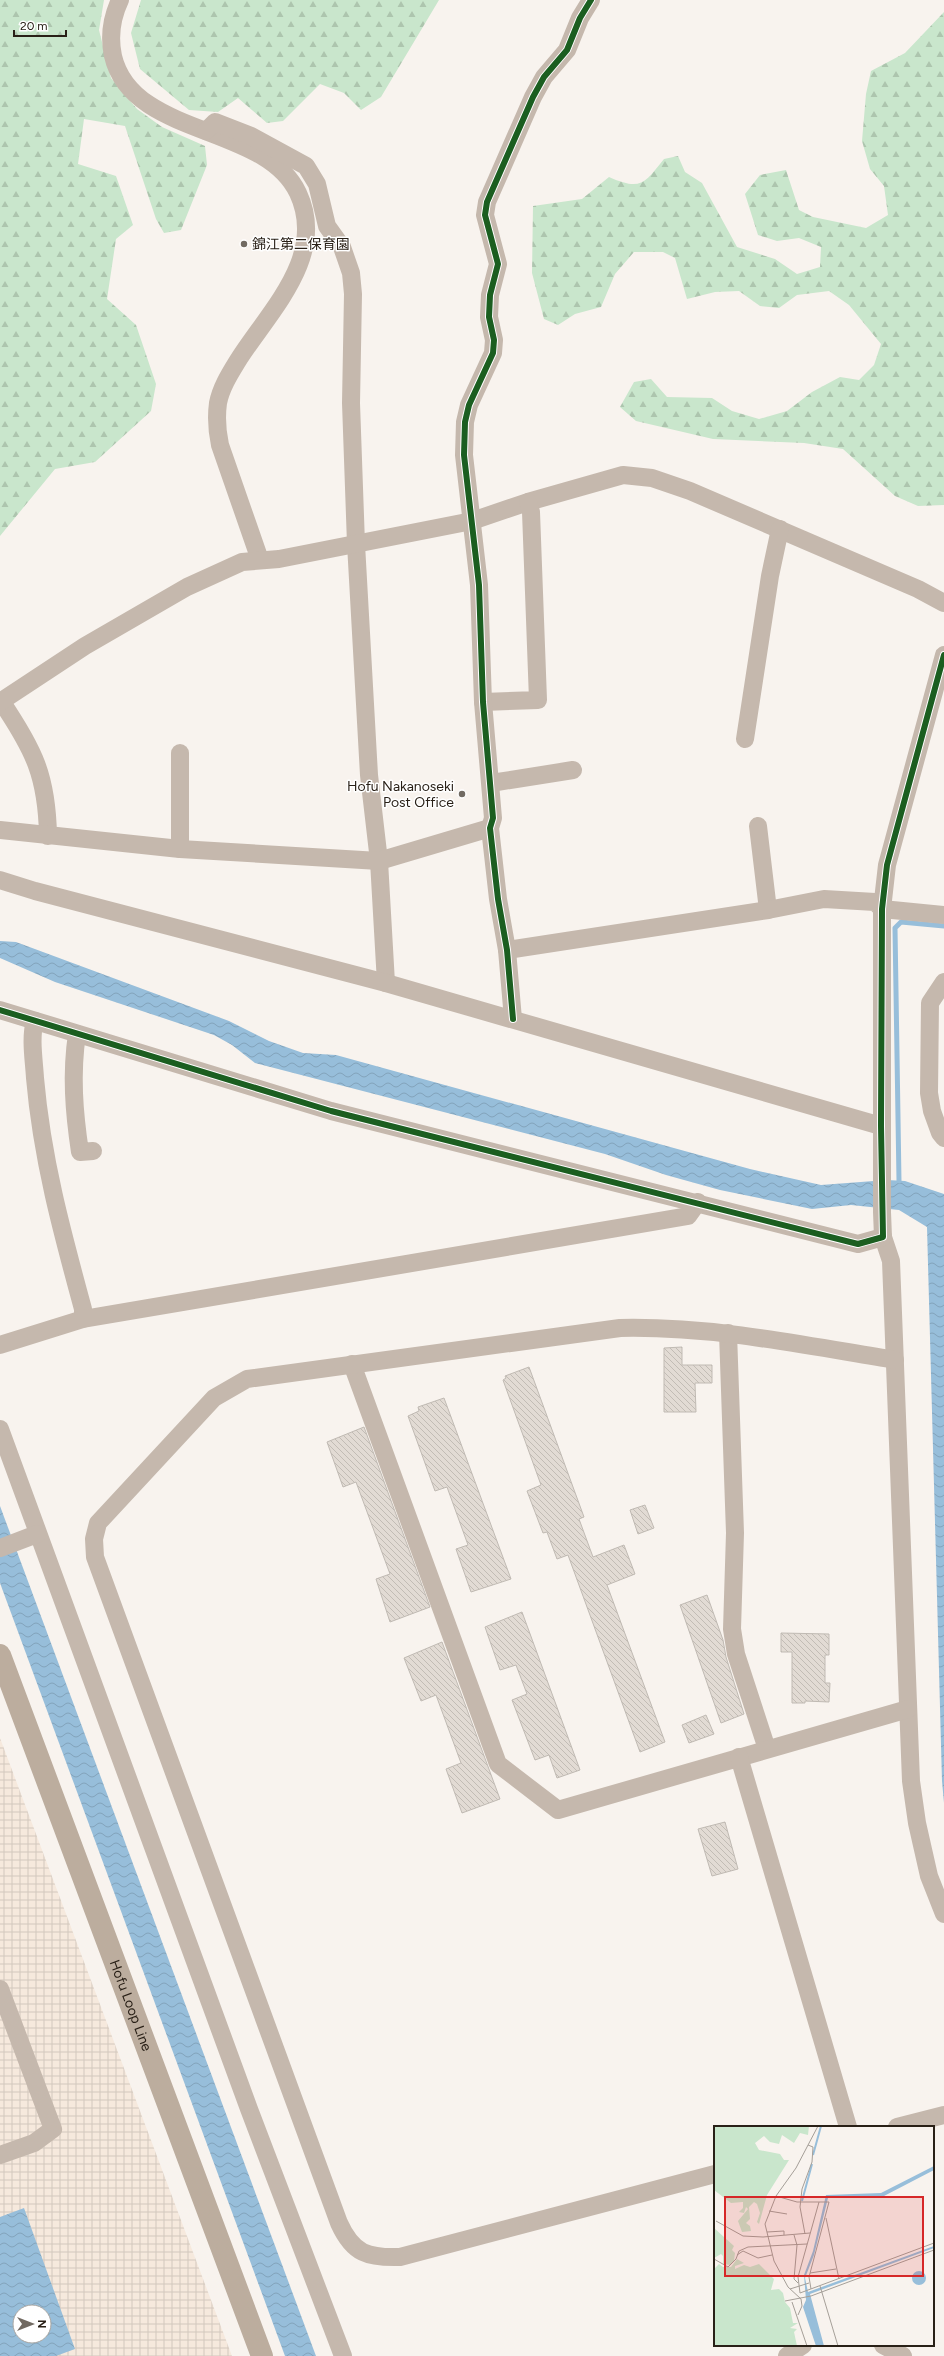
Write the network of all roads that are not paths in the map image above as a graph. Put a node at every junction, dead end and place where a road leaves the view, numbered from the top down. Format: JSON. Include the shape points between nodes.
{"nodes":[{"id":1,"x":120,"y":0,"type":"edge"},
{"id":2,"x":591,"y":0,"type":"edge"},
{"id":3,"x":206,"y":131,"type":"junction"},
{"id":4,"x":528,"y":502,"type":"junction"},
{"id":5,"x":472,"y":521,"type":"junction"},
{"id":6,"x":780,"y":529,"type":"junction"},
{"id":7,"x":356,"y":544,"type":"junction"},
{"id":8,"x":260,"y":560,"type":"junction"},
{"id":9,"x":944,"y":603,"type":"edge"},
{"id":10,"x":944,"y":655,"type":"edge"},
{"id":11,"x":0,"y":701,"type":"edge"},
{"id":12,"x":483,"y":702,"type":"junction"},
{"id":13,"x":745,"y":739,"type":"dead end"},
{"id":14,"x":180,"y":753,"type":"dead end"},
{"id":15,"x":573,"y":770,"type":"dead end"},
{"id":16,"x":490,"y":783,"type":"junction"},
{"id":17,"x":758,"y":826,"type":"dead end"},
{"id":18,"x":490,"y":828,"type":"junction"},
{"id":19,"x":0,"y":830,"type":"edge"},
{"id":20,"x":48,"y":836,"type":"junction"},
{"id":21,"x":180,"y":849,"type":"junction"},
{"id":22,"x":379,"y":861,"type":"junction"},
{"id":23,"x":0,"y":880,"type":"edge"},
{"id":24,"x":882,"y":909,"type":"junction"},
{"id":25,"x":768,"y":910,"type":"junction"},
{"id":26,"x":944,"y":914,"type":"edge"},
{"id":27,"x":507,"y":950,"type":"junction"},
{"id":28,"x":944,"y":982,"type":"edge"},
{"id":29,"x":386,"y":983,"type":"junction"},
{"id":30,"x":0,"y":1010,"type":"edge"},
{"id":31,"x":513,"y":1020,"type":"junction"},
{"id":32,"x":35,"y":1021,"type":"junction"},
{"id":33,"x":77,"y":1034,"type":"junction"},
{"id":34,"x":881,"y":1126,"type":"junction"},
{"id":35,"x":944,"y":1138,"type":"edge"},
{"id":36,"x":93,"y":1151,"type":"dead end"},
{"id":37,"x":698,"y":1202,"type":"junction"},
{"id":38,"x":883,"y":1237,"type":"junction"},
{"id":39,"x":83,"y":1319,"type":"junction"},
{"id":40,"x":728,"y":1333,"type":"junction"},
{"id":41,"x":0,"y":1345,"type":"edge"},
{"id":42,"x":895,"y":1360,"type":"junction"},
{"id":43,"x":352,"y":1364,"type":"junction"},
{"id":44,"x":0,"y":1428,"type":"edge"},
{"id":45,"x":33,"y":1535,"type":"junction"},
{"id":46,"x":0,"y":1548,"type":"edge"},
{"id":47,"x":0,"y":1655,"type":"edge"},
{"id":48,"x":908,"y":1709,"type":"junction"},
{"id":49,"x":767,"y":1749,"type":"junction"},
{"id":50,"x":738,"y":1757,"type":"junction"},
{"id":51,"x":944,"y":1914,"type":"edge"},
{"id":52,"x":0,"y":1989,"type":"edge"},
{"id":53,"x":944,"y":2115,"type":"edge"},
{"id":54,"x":848,"y":2126,"type":"edge"},
{"id":55,"x":901,"y":2126,"type":"edge"},
{"id":56,"x":0,"y":2155,"type":"edge"},
{"id":57,"x":714,"y":2174,"type":"edge"},
{"id":58,"x":802,"y":2346,"type":"edge"},
{"id":59,"x":885,"y":2346,"type":"edge"},
{"id":60,"x":262,"y":2356,"type":"edge"},
{"id":61,"x":342,"y":2356,"type":"edge"},
{"id":62,"x":787,"y":2356,"type":"edge"},
{"id":63,"x":903,"y":2356,"type":"edge"}],
"edges":[{"from":1,"to":3,"type":"street","via":[[115,12],[110,43],[117,72],[137,96],[167,115]]},
{"from":2,"to":5,"type":"street","via":[[580,18],[567,50],[544,77],[533,97],[487,202],[485,215],[498,264],[490,295],[489,317],[494,340],[493,353],[469,405],[465,422],[464,456]]},
{"from":3,"to":7,"type":"street","via":[[215,122],[251,136],[306,166],[317,184],[328,226],[342,247],[351,273],[353,294],[351,403]]},
{"from":3,"to":8,"type":"street","via":[[244,147],[277,167],[298,192],[307,221],[305,246],[296,273],[284,296],[225,381],[218,403],[216,426],[220,445]]},
{"from":4,"to":5,"type":"street"},
{"from":4,"to":6,"type":"street","via":[[623,475],[652,478]]},
{"from":4,"to":12,"type":"street","via":[[538,700]]},
{"from":5,"to":7,"type":"street"},
{"from":5,"to":12,"type":"street","via":[[480,585]]},
{"from":6,"to":9,"type":"street","via":[[918,589]]},
{"from":6,"to":13,"type":"street","via":[[770,576]]},
{"from":7,"to":8,"type":"street","via":[[279,559]]},
{"from":7,"to":22,"type":"street","via":[[369,775]]},
{"from":8,"to":11,"type":"street","via":[[242,562],[187,587],[85,646]]},
{"from":10,"to":24,"type":"street","via":[[887,865]]},
{"from":11,"to":20,"type":"street","via":[[26,738],[35,757],[45,794]]},
{"from":12,"to":16,"type":"street"},
{"from":14,"to":21,"type":"street"},
{"from":15,"to":16,"type":"street"},
{"from":16,"to":18,"type":"street","via":[[493,818]]},
{"from":17,"to":25,"type":"street"},
{"from":18,"to":22,"type":"street"},
{"from":18,"to":27,"type":"street"},
{"from":19,"to":20,"type":"street"},
{"from":20,"to":21,"type":"street"},
{"from":21,"to":22,"type":"street"},
{"from":22,"to":29,"type":"street"},
{"from":23,"to":29,"type":"street"},
{"from":24,"to":25,"type":"street","via":[[875,902],[824,899]]},
{"from":24,"to":26,"type":"street"},
{"from":24,"to":34,"type":"street"},
{"from":25,"to":27,"type":"street"},
{"from":27,"to":31,"type":"street"},
{"from":28,"to":35,"type":"street","via":[[930,1003],[929,1085],[932,1111]]},
{"from":29,"to":31,"type":"street"},
{"from":30,"to":32,"type":"street"},
{"from":31,"to":34,"type":"street"},
{"from":32,"to":33,"type":"street"},
{"from":32,"to":39,"type":"street","via":[[34,1061],[46,1166],[83,1309]]},
{"from":33,"to":36,"type":"street","via":[[73,1061],[73,1102],[80,1152]]},
{"from":33,"to":37,"type":"street","via":[[331,1111]]},
{"from":34,"to":38,"type":"street"},
{"from":37,"to":38,"type":"street","via":[[858,1244]]},
{"from":37,"to":39,"type":"street","via":[[688,1216]]},
{"from":38,"to":42,"type":"street","via":[[890,1261]]},
{"from":39,"to":41,"type":"street"},
{"from":40,"to":42,"type":"street"},
{"from":40,"to":43,"type":"street","via":[[667,1327],[620,1328]]},
{"from":40,"to":49,"type":"street","via":[[735,1533],[732,1629],[736,1654]]},
{"from":42,"to":48,"type":"street"},
{"from":43,"to":50,"type":"street","via":[[498,1764],[558,1810]]},
{"from":43,"to":57,"type":"street","via":[[247,1379],[214,1398],[98,1523],[94,1539],[95,1557],[346,2238],[359,2251],[382,2257],[400,2257]]},
{"from":44,"to":45,"type":"street"},
{"from":45,"to":46,"type":"street"},
{"from":45,"to":61,"type":"street"},
{"from":47,"to":60,"type":"main road","name":"Hofu Loop Line"},
{"from":48,"to":49,"type":"street"},
{"from":48,"to":51,"type":"street","via":[[911,1781],[917,1823],[929,1876]]},
{"from":49,"to":50,"type":"street"},
{"from":50,"to":54,"type":"street"},
{"from":52,"to":56,"type":"street","via":[[53,2129],[34,2143]]},
{"from":53,"to":55,"type":"street"},
{"from":58,"to":62,"type":"street"},
{"from":59,"to":63,"type":"street"}]}
